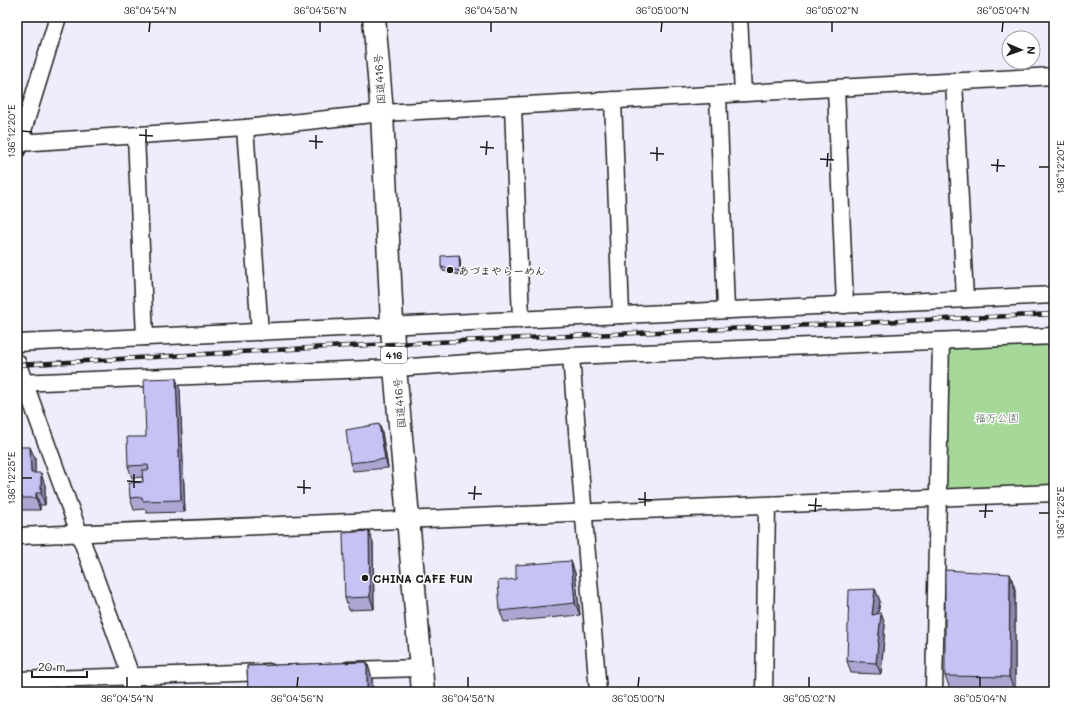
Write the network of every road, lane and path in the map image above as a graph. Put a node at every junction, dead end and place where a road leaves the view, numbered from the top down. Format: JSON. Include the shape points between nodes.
{"nodes":[{"id":1,"x":58,"y":17,"type":"edge"},
{"id":2,"x":374,"y":17,"type":"edge"},
{"id":3,"x":739,"y":17,"type":"edge"},
{"id":4,"x":1054,"y":76,"type":"edge"},
{"id":5,"x":954,"y":81,"type":"junction"},
{"id":6,"x":836,"y":88,"type":"junction"},
{"id":7,"x":742,"y":93,"type":"junction"},
{"id":8,"x":718,"y":94,"type":"junction"},
{"id":9,"x":613,"y":100,"type":"junction"},
{"id":10,"x":513,"y":106,"type":"junction"},
{"id":11,"x":382,"y":113,"type":"junction"},
{"id":12,"x":245,"y":128,"type":"junction"},
{"id":13,"x":136,"y":136,"type":"junction"},
{"id":14,"x":18,"y":147,"type":"edge"},
{"id":15,"x":1054,"y":295,"type":"edge"},
{"id":16,"x":965,"y":299,"type":"junction"},
{"id":17,"x":845,"y":305,"type":"junction"},
{"id":18,"x":726,"y":310,"type":"junction"},
{"id":19,"x":621,"y":315,"type":"junction"},
{"id":20,"x":521,"y":320,"type":"junction"},
{"id":21,"x":392,"y":326,"type":"junction"},
{"id":22,"x":260,"y":332,"type":"junction"},
{"id":23,"x":1054,"y":336,"type":"edge"},
{"id":24,"x":145,"y":337,"type":"junction"},
{"id":25,"x":940,"y":341,"type":"junction"},
{"id":26,"x":17,"y":343,"type":"edge"},
{"id":27,"x":571,"y":356,"type":"junction"},
{"id":28,"x":17,"y":362,"type":"edge"},
{"id":29,"x":396,"y":368,"type":"junction"},
{"id":30,"x":21,"y":383,"type":"edge"},
{"id":31,"x":1054,"y":493,"type":"edge"},
{"id":32,"x":938,"y":498,"type":"junction"},
{"id":33,"x":767,"y":506,"type":"junction"},
{"id":34,"x":583,"y":512,"type":"junction"},
{"id":35,"x":409,"y":520,"type":"junction"},
{"id":36,"x":80,"y":534,"type":"junction"},
{"id":37,"x":17,"y":536,"type":"edge"},
{"id":38,"x":421,"y":668,"type":"junction"},
{"id":39,"x":335,"y":670,"type":"edge"},
{"id":40,"x":288,"y":672,"type":"edge"},
{"id":41,"x":17,"y":680,"type":"edge"},
{"id":42,"x":131,"y":684,"type":"edge"},
{"id":43,"x":423,"y":692,"type":"edge"},
{"id":44,"x":598,"y":692,"type":"edge"},
{"id":45,"x":764,"y":692,"type":"edge"},
{"id":46,"x":934,"y":692,"type":"edge"}],
"edges":[{"from":1,"to":14,"type":"street"},
{"from":2,"to":11,"type":"highway","name":"国道416号","number":"416"},
{"from":3,"to":7,"type":"street"},
{"from":4,"to":5,"type":"street"},
{"from":5,"to":6,"type":"street"},
{"from":5,"to":16,"type":"street"},
{"from":6,"to":7,"type":"street"},
{"from":6,"to":17,"type":"street"},
{"from":7,"to":8,"type":"street"},
{"from":8,"to":9,"type":"street"},
{"from":8,"to":18,"type":"street"},
{"from":9,"to":10,"type":"street"},
{"from":9,"to":19,"type":"street"},
{"from":10,"to":11,"type":"street"},
{"from":10,"to":20,"type":"street"},
{"from":11,"to":12,"type":"street"},
{"from":11,"to":21,"type":"highway","name":"国道416号","number":"416"},
{"from":12,"to":13,"type":"street"},
{"from":12,"to":22,"type":"street"},
{"from":13,"to":14,"type":"street"},
{"from":13,"to":24,"type":"street"},
{"from":15,"to":16,"type":"street"},
{"from":16,"to":17,"type":"street"},
{"from":17,"to":18,"type":"street"},
{"from":18,"to":19,"type":"street"},
{"from":19,"to":20,"type":"street"},
{"from":20,"to":21,"type":"street"},
{"from":21,"to":22,"type":"street"},
{"from":21,"to":29,"type":"highway","name":"国道416号","number":"416"},
{"from":22,"to":24,"type":"street"},
{"from":23,"to":25,"type":"street"},
{"from":24,"to":26,"type":"street"},
{"from":25,"to":27,"type":"street"},
{"from":25,"to":32,"type":"street"},
{"from":27,"to":29,"type":"street"},
{"from":27,"to":34,"type":"street"},
{"from":28,"to":30,"type":"street"},
{"from":29,"to":30,"type":"street"},
{"from":29,"to":35,"type":"highway","name":"国道416号","number":"416"},
{"from":30,"to":36,"type":"street"},
{"from":31,"to":32,"type":"street"},
{"from":32,"to":33,"type":"street"},
{"from":32,"to":46,"type":"street"},
{"from":33,"to":34,"type":"street"},
{"from":33,"to":45,"type":"street"},
{"from":34,"to":35,"type":"street"},
{"from":34,"to":44,"type":"street"},
{"from":35,"to":36,"type":"street"},
{"from":35,"to":38,"type":"highway","name":"国道416号","number":"416"},
{"from":36,"to":37,"type":"street"},
{"from":36,"to":42,"type":"street"},
{"from":38,"to":39,"type":"street"},
{"from":38,"to":43,"type":"highway","name":"国道416号","number":"416"},
{"from":40,"to":42,"type":"street"},
{"from":41,"to":42,"type":"street"}]}
